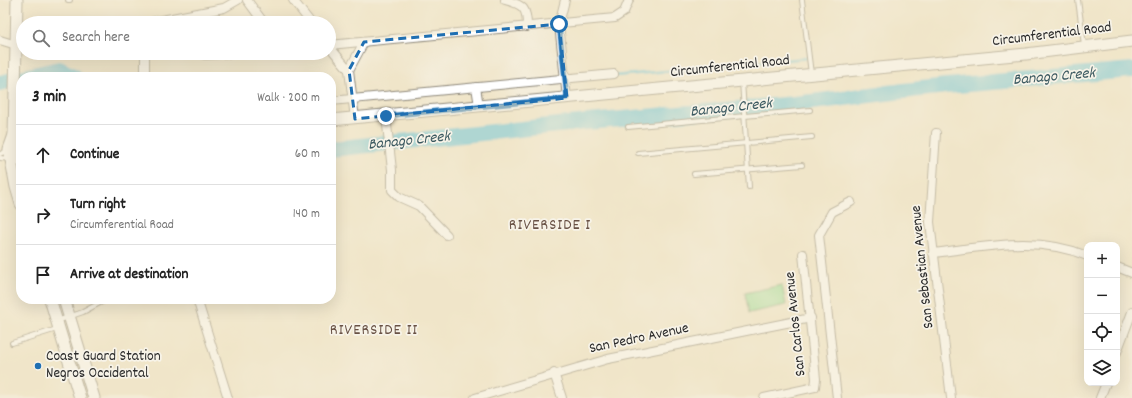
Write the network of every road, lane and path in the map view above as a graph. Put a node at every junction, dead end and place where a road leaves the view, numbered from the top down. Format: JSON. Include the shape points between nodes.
{"nodes":[{"id":1,"x":17,"y":0,"type":"edge"},
{"id":2,"x":238,"y":0,"type":"edge"},
{"id":3,"x":246,"y":0,"type":"edge"},
{"id":4,"x":293,"y":0,"type":"edge"},
{"id":5,"x":505,"y":0,"type":"edge"},
{"id":6,"x":565,"y":0,"type":"edge"},
{"id":7,"x":629,"y":0,"type":"edge"},
{"id":8,"x":802,"y":0,"type":"edge"},
{"id":9,"x":1078,"y":0,"type":"edge"},
{"id":10,"x":17,"y":16,"type":"edge"},
{"id":11,"x":198,"y":16,"type":"edge"},
{"id":12,"x":259,"y":16,"type":"edge"},
{"id":13,"x":306,"y":16,"type":"edge"},
{"id":14,"x":559,"y":24,"type":"junction"},
{"id":15,"x":527,"y":28,"type":"junction"},
{"id":16,"x":0,"y":40,"type":"edge"},
{"id":17,"x":1132,"y":41,"type":"edge"},
{"id":18,"x":364,"y":42,"type":"junction"},
{"id":19,"x":16,"y":45,"type":"joint"},
{"id":20,"x":336,"y":45,"type":"edge"},
{"id":21,"x":1084,"y":46,"type":"junction"},
{"id":22,"x":336,"y":54,"type":"edge"},
{"id":23,"x":145,"y":60,"type":"edge"},
{"id":24,"x":349,"y":70,"type":"junction"},
{"id":25,"x":145,"y":72,"type":"edge"},
{"id":26,"x":614,"y":74,"type":"dead end"},
{"id":27,"x":811,"y":74,"type":"junction"},
{"id":28,"x":742,"y":81,"type":"junction"},
{"id":29,"x":566,"y":86,"type":"junction"},
{"id":30,"x":477,"y":94,"type":"junction"},
{"id":31,"x":336,"y":101,"type":"edge"},
{"id":32,"x":353,"y":102,"type":"junction"},
{"id":33,"x":810,"y":110,"type":"dead end"},
{"id":34,"x":744,"y":114,"type":"junction"},
{"id":35,"x":386,"y":116,"type":"junction"},
{"id":36,"x":355,"y":118,"type":"junction"},
{"id":37,"x":336,"y":120,"type":"edge"},
{"id":38,"x":628,"y":127,"type":"dead end"},
{"id":39,"x":936,"y":133,"type":"dead end"},
{"id":40,"x":812,"y":137,"type":"dead end"},
{"id":41,"x":746,"y":143,"type":"junction"},
{"id":42,"x":638,"y":153,"type":"dead end"},
{"id":43,"x":13,"y":154,"type":"edge"},
{"id":44,"x":802,"y":165,"type":"dead end"},
{"id":45,"x":748,"y":170,"type":"junction"},
{"id":46,"x":16,"y":173,"type":"edge"},
{"id":47,"x":694,"y":174,"type":"dead end"},
{"id":48,"x":749,"y":187,"type":"dead end"},
{"id":49,"x":851,"y":202,"type":"dead end"},
{"id":50,"x":447,"y":236,"type":"dead end"},
{"id":51,"x":933,"y":253,"type":"junction"},
{"id":52,"x":803,"y":254,"type":"dead end"},
{"id":53,"x":1084,"y":255,"type":"edge"},
{"id":54,"x":1120,"y":268,"type":"edge"},
{"id":55,"x":1132,"y":273,"type":"edge"},
{"id":56,"x":52,"y":304,"type":"edge"},
{"id":57,"x":65,"y":304,"type":"edge"},
{"id":58,"x":96,"y":304,"type":"edge"},
{"id":59,"x":199,"y":304,"type":"edge"},
{"id":60,"x":1132,"y":312,"type":"edge"},
{"id":61,"x":69,"y":317,"type":"junction"},
{"id":62,"x":811,"y":318,"type":"junction"},
{"id":63,"x":58,"y":325,"type":"junction"},
{"id":64,"x":12,"y":343,"type":"dead end"},
{"id":65,"x":1118,"y":350,"type":"edge"},
{"id":66,"x":554,"y":373,"type":"junction"},
{"id":67,"x":1105,"y":386,"type":"edge"},
{"id":68,"x":80,"y":398,"type":"edge"},
{"id":69,"x":94,"y":398,"type":"edge"},
{"id":70,"x":228,"y":398,"type":"edge"},
{"id":71,"x":475,"y":398,"type":"edge"},
{"id":72,"x":562,"y":398,"type":"edge"},
{"id":73,"x":764,"y":398,"type":"edge"},
{"id":74,"x":837,"y":398,"type":"edge"},
{"id":75,"x":951,"y":398,"type":"edge"},
{"id":76,"x":1100,"y":398,"type":"edge"}],
"edges":[{"from":1,"to":10,"type":"main road"},
{"from":2,"to":11,"type":"street","via":[[230,6]]},
{"from":3,"to":12,"type":"street"},
{"from":4,"to":13,"type":"street"},
{"from":5,"to":15,"type":"street","via":[[527,12]]},
{"from":6,"to":14,"type":"street"},
{"from":7,"to":14,"type":"street","via":[[620,16]]},
{"from":8,"to":27,"type":"lane"},
{"from":9,"to":21,"type":"lane"},
{"from":14,"to":15,"type":"street"},
{"from":14,"to":29,"type":"street"},
{"from":15,"to":18,"type":"street"},
{"from":16,"to":19,"type":"street"},
{"from":17,"to":21,"type":"main road","name":"Circumferential Road"},
{"from":18,"to":20,"type":"street"},
{"from":18,"to":24,"type":"street"},
{"from":19,"to":43,"type":"main road"},
{"from":21,"to":27,"type":"main road","name":"Circumferential Road"},
{"from":22,"to":24,"type":"street"},
{"from":23,"to":25,"type":"street"},
{"from":24,"to":32,"type":"street"},
{"from":26,"to":29,"type":"street"},
{"from":27,"to":28,"type":"main road","name":"Circumferential Road"},
{"from":28,"to":29,"type":"main road","name":"Circumferential Road"},
{"from":28,"to":34,"type":"lane"},
{"from":29,"to":30,"type":"main road","name":"Circumferential Road"},
{"from":29,"to":30,"type":"street"},
{"from":30,"to":32,"type":"street"},
{"from":30,"to":35,"type":"main road","name":"Circumferential Road"},
{"from":31,"to":32,"type":"street"},
{"from":32,"to":36,"type":"street"},
{"from":33,"to":34,"type":"lane"},
{"from":34,"to":38,"type":"lane"},
{"from":34,"to":41,"type":"lane"},
{"from":35,"to":36,"type":"main road","name":"Circumferential Road"},
{"from":35,"to":50,"type":"street","via":[[392,190],[399,197],[419,206]]},
{"from":36,"to":37,"type":"main road","name":"Circumferential Road"},
{"from":39,"to":51,"type":"street","name":"San Sebastian Avenue","via":[[929,205]]},
{"from":40,"to":41,"type":"lane"},
{"from":41,"to":42,"type":"lane"},
{"from":41,"to":45,"type":"lane"},
{"from":43,"to":46,"type":"main road"},
{"from":44,"to":45,"type":"lane"},
{"from":45,"to":47,"type":"lane"},
{"from":45,"to":48,"type":"lane"},
{"from":49,"to":74,"type":"street","via":[[832,212],[819,235]]},
{"from":51,"to":53,"type":"street","via":[[1022,243],[1068,248]]},
{"from":51,"to":75,"type":"street","name":"San Sebastian Avenue"},
{"from":52,"to":62,"type":"street","name":"San Carlos Avenue"},
{"from":54,"to":55,"type":"street"},
{"from":56,"to":63,"type":"main road"},
{"from":57,"to":61,"type":"main road"},
{"from":58,"to":61,"type":"lane"},
{"from":59,"to":70,"type":"street"},
{"from":60,"to":65,"type":"street"},
{"from":61,"to":63,"type":"lane"},
{"from":61,"to":69,"type":"main road"},
{"from":62,"to":66,"type":"street","name":"San Pedro Avenue","via":[[608,359]]},
{"from":62,"to":73,"type":"street","name":"San Carlos Avenue","via":[[815,386]]},
{"from":63,"to":64,"type":"lane"},
{"from":63,"to":68,"type":"main road"},
{"from":66,"to":71,"type":"street","name":"San Pedro Avenue"},
{"from":66,"to":72,"type":"street"},
{"from":67,"to":76,"type":"street"}]}
